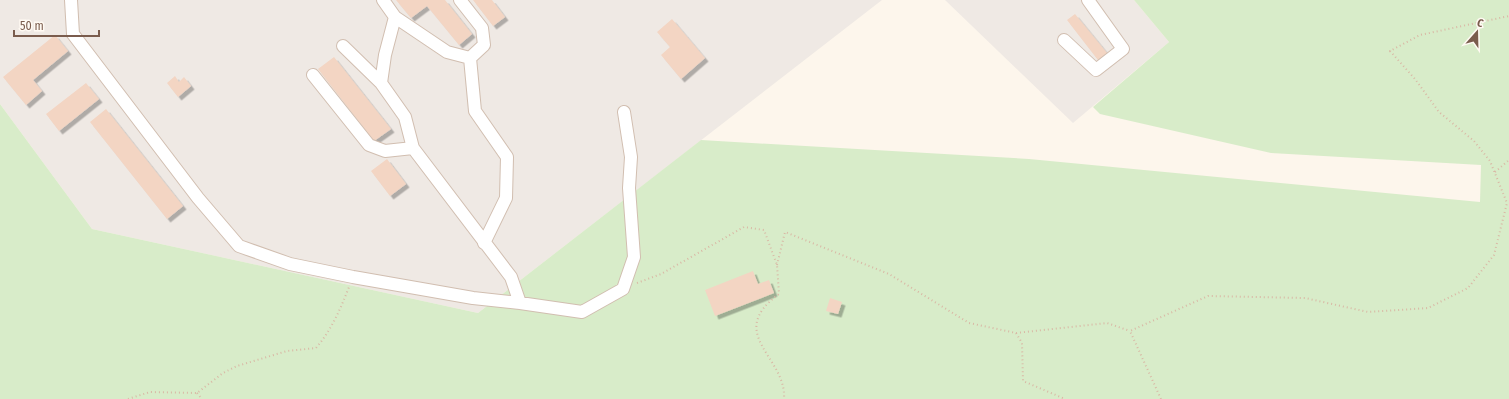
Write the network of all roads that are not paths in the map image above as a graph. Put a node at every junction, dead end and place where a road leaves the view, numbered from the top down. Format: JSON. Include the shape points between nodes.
{"nodes":[{"id":1,"x":71,"y":0,"type":"edge"},
{"id":2,"x":383,"y":0,"type":"edge"},
{"id":3,"x":460,"y":0,"type":"edge"},
{"id":4,"x":1088,"y":0,"type":"edge"},
{"id":5,"x":395,"y":17,"type":"junction"},
{"id":6,"x":1064,"y":40,"type":"dead end"},
{"id":7,"x":343,"y":46,"type":"dead end"},
{"id":8,"x":470,"y":58,"type":"junction"},
{"id":9,"x":313,"y":75,"type":"dead end"},
{"id":10,"x":381,"y":83,"type":"junction"},
{"id":11,"x":624,"y":112,"type":"dead end"},
{"id":12,"x":413,"y":148,"type":"junction"},
{"id":13,"x":484,"y":243,"type":"junction"},
{"id":14,"x":520,"y":303,"type":"junction"}],
"edges":[{"from":1,"to":14,"type":"lane","via":[[73,34],[198,198],[239,246],[290,264],[353,277],[473,298]]},
{"from":2,"to":5,"type":"lane"},
{"from":3,"to":8,"type":"lane","via":[[482,28],[484,45]]},
{"from":4,"to":6,"type":"lane","via":[[1123,48],[1096,70]]},
{"from":5,"to":8,"type":"lane","via":[[447,52]]},
{"from":5,"to":10,"type":"lane"},
{"from":7,"to":10,"type":"lane"},
{"from":8,"to":13,"type":"lane","via":[[475,112],[507,157],[506,198]]},
{"from":9,"to":12,"type":"lane","via":[[369,145],[385,151]]},
{"from":10,"to":12,"type":"lane","via":[[405,117]]},
{"from":11,"to":14,"type":"lane","via":[[631,157],[629,188],[634,257],[623,289],[582,312]]},
{"from":12,"to":13,"type":"lane"},
{"from":13,"to":14,"type":"lane","via":[[511,277]]}]}
